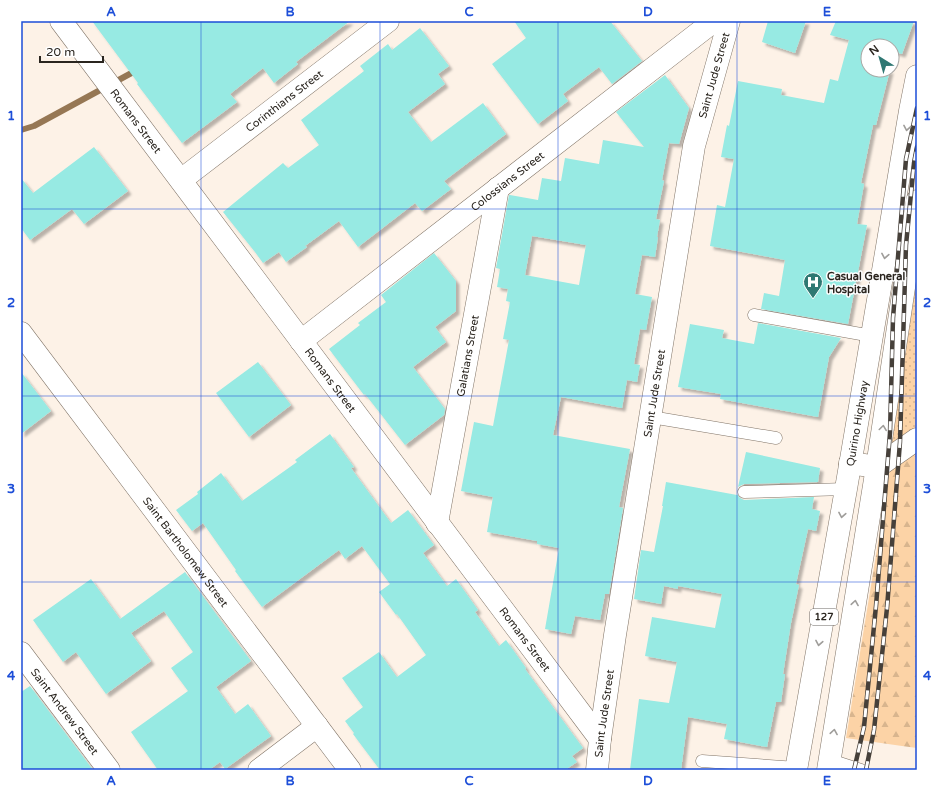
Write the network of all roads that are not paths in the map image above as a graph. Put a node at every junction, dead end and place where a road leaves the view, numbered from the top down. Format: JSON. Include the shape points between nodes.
{"nodes":[{"id":1,"x":388,"y":21,"type":"edge"},
{"id":2,"x":714,"y":21,"type":"edge"},
{"id":3,"x":729,"y":21,"type":"edge"},
{"id":4,"x":67,"y":23,"type":"edge"},
{"id":5,"x":917,"y":76,"type":"edge"},
{"id":6,"x":181,"y":180,"type":"junction"},
{"id":7,"x":498,"y":188,"type":"junction"},
{"id":8,"x":917,"y":201,"type":"edge"},
{"id":9,"x":754,"y":315,"type":"dead end"},
{"id":10,"x":21,"y":334,"type":"edge"},
{"id":11,"x":872,"y":336,"type":"junction"},
{"id":12,"x":301,"y":341,"type":"junction"},
{"id":13,"x":651,"y":417,"type":"junction"},
{"id":14,"x":776,"y":438,"type":"dead end"},
{"id":15,"x":917,"y":439,"type":"edge"},
{"id":16,"x":850,"y":463,"type":"junction"},
{"id":17,"x":877,"y":467,"type":"junction"},
{"id":18,"x":846,"y":489,"type":"junction"},
{"id":19,"x":744,"y":492,"type":"dead end"},
{"id":20,"x":437,"y":523,"type":"junction"},
{"id":21,"x":21,"y":653,"type":"edge"},
{"id":22,"x":317,"y":726,"type":"junction"},
{"id":23,"x":600,"y":739,"type":"junction"},
{"id":24,"x":702,"y":761,"type":"dead end"},
{"id":25,"x":829,"y":765,"type":"edge"},
{"id":26,"x":796,"y":769,"type":"edge"},
{"id":27,"x":109,"y":770,"type":"edge"},
{"id":28,"x":259,"y":770,"type":"edge"},
{"id":29,"x":350,"y":770,"type":"edge"},
{"id":30,"x":597,"y":770,"type":"edge"},
{"id":31,"x":861,"y":770,"type":"edge"}],
"edges":[{"from":1,"to":6,"type":"street","name":"Corinthians Street"},
{"from":2,"to":7,"type":"street","name":"Colossians Street"},
{"from":3,"to":13,"type":"street","name":"Saint Jude Street","via":[[694,146]]},
{"from":4,"to":6,"type":"street","name":"Romans Street"},
{"from":5,"to":11,"type":"street","name":"Quirino Highway","number":"127","one_way":true},
{"from":6,"to":12,"type":"street","name":"Romans Street"},
{"from":7,"to":12,"type":"street","name":"Colossians Street"},
{"from":7,"to":20,"type":"street","name":"Galatians Street"},
{"from":17,"to":8,"type":"street","number":"127","one_way":true},
{"from":9,"to":11,"type":"lane"},
{"from":10,"to":22,"type":"street","name":"Saint Bartholomew Street"},
{"from":11,"to":16,"type":"street","name":"Quirino Highway","number":"127"},
{"from":12,"to":20,"type":"street","name":"Romans Street"},
{"from":13,"to":14,"type":"lane"},
{"from":13,"to":23,"type":"street","name":"Saint Jude Street"},
{"from":15,"to":17,"type":"street"},
{"from":16,"to":17,"type":"street"},
{"from":16,"to":18,"type":"street","name":"Quirino Highway","number":"127"},
{"from":25,"to":17,"type":"street","number":"127","one_way":true},
{"from":18,"to":19,"type":"lane"},
{"from":18,"to":26,"type":"street","name":"Quirino Highway","number":"127","one_way":true},
{"from":20,"to":23,"type":"street","name":"Romans Street"},
{"from":21,"to":27,"type":"street","name":"Saint Andrew Street"},
{"from":22,"to":28,"type":"street"},
{"from":22,"to":29,"type":"street","name":"Saint Bartholomew Street"},
{"from":23,"to":30,"type":"street","name":"Saint Jude Street"},
{"from":24,"to":26,"type":"lane"},
{"from":25,"to":31,"type":"lane"}]}
